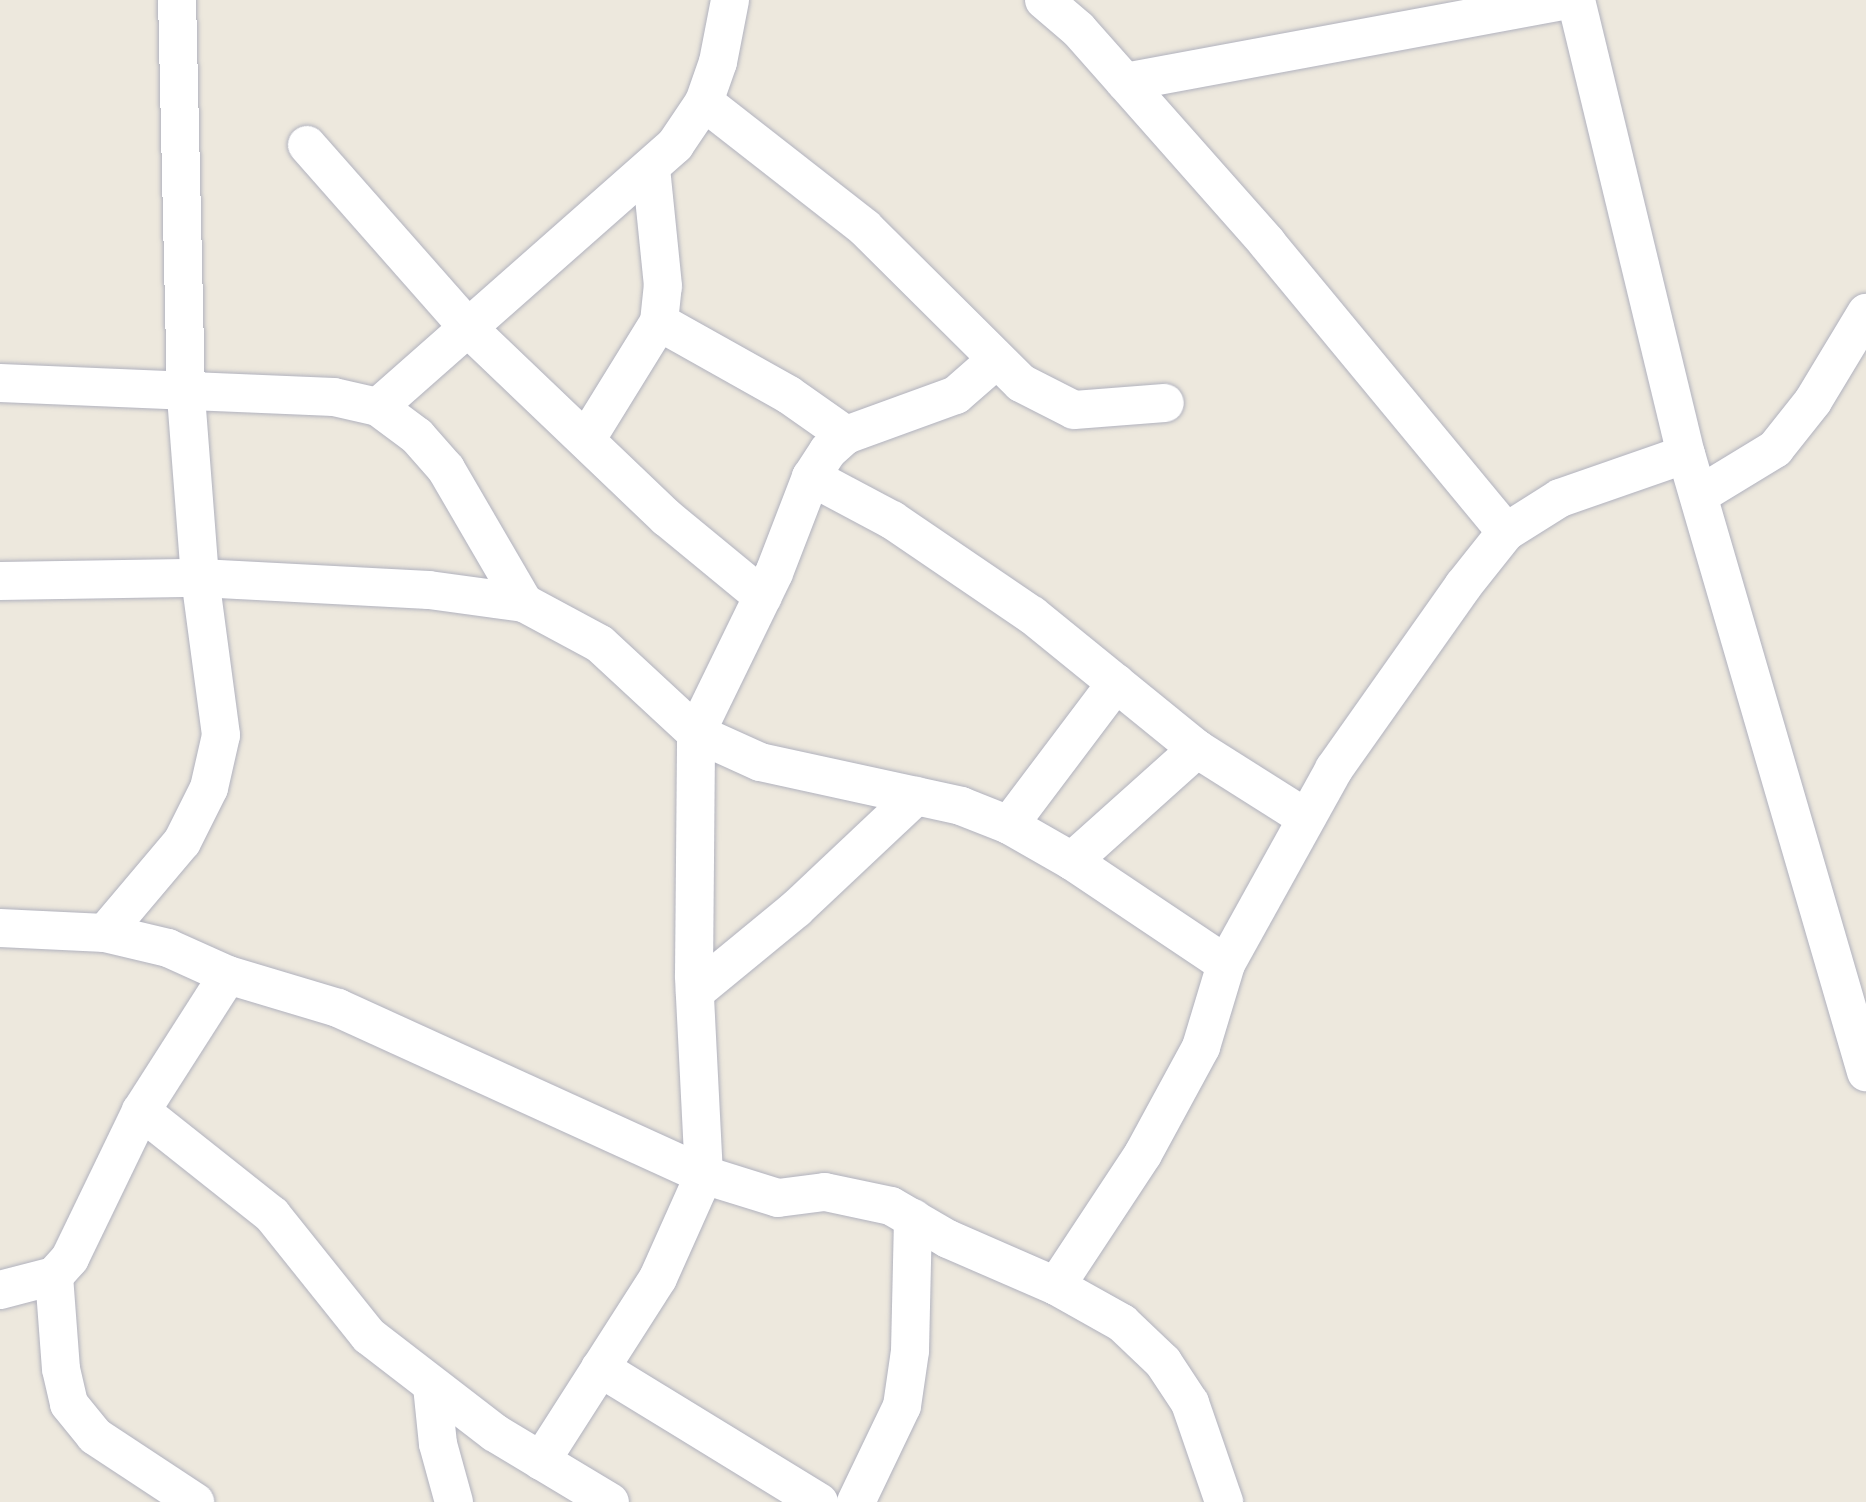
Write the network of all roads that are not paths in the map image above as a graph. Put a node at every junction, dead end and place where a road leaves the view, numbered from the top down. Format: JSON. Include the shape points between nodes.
{"nodes":[{"id":1,"x":176,"y":0,"type":"edge"},
{"id":2,"x":730,"y":0,"type":"edge"},
{"id":3,"x":1044,"y":0,"type":"edge"},
{"id":4,"x":1566,"y":0,"type":"edge"},
{"id":5,"x":1576,"y":0,"type":"edge"},
{"id":6,"x":1125,"y":82,"type":"junction"},
{"id":7,"x":704,"y":102,"type":"junction"},
{"id":8,"x":307,"y":146,"type":"dead end"},
{"id":9,"x":651,"y":168,"type":"junction"},
{"id":10,"x":1866,"y":312,"type":"edge"},
{"id":11,"x":659,"y":322,"type":"junction"},
{"id":12,"x":469,"y":329,"type":"junction"},
{"id":13,"x":996,"y":360,"type":"junction"},
{"id":14,"x":0,"y":383,"type":"edge"},
{"id":15,"x":186,"y":394,"type":"junction"},
{"id":16,"x":1164,"y":403,"type":"dead end"},
{"id":17,"x":378,"y":407,"type":"junction"},
{"id":18,"x":846,"y":435,"type":"junction"},
{"id":19,"x":586,"y":440,"type":"junction"},
{"id":20,"x":1686,"y":454,"type":"junction"},
{"id":21,"x":811,"y":476,"type":"junction"},
{"id":22,"x":1701,"y":494,"type":"junction"},
{"id":23,"x":1506,"y":532,"type":"junction"},
{"id":24,"x":200,"y":578,"type":"junction"},
{"id":25,"x":0,"y":581,"type":"edge"},
{"id":26,"x":763,"y":597,"type":"junction"},
{"id":27,"x":524,"y":603,"type":"junction"},
{"id":28,"x":1116,"y":683,"type":"junction"},
{"id":29,"x":696,"y":733,"type":"junction"},
{"id":30,"x":1197,"y":748,"type":"junction"},
{"id":31,"x":916,"y":796,"type":"junction"},
{"id":32,"x":1306,"y":818,"type":"junction"},
{"id":33,"x":1009,"y":825,"type":"junction"},
{"id":34,"x":1072,"y":861,"type":"junction"},
{"id":35,"x":0,"y":928,"type":"edge"},
{"id":36,"x":105,"y":933,"type":"junction"},
{"id":37,"x":1226,"y":964,"type":"junction"},
{"id":38,"x":228,"y":976,"type":"junction"},
{"id":39,"x":694,"y":992,"type":"junction"},
{"id":40,"x":1866,"y":1072,"type":"edge"},
{"id":41,"x":141,"y":1111,"type":"junction"},
{"id":42,"x":704,"y":1175,"type":"junction"},
{"id":43,"x":913,"y":1218,"type":"junction"},
{"id":44,"x":54,"y":1276,"type":"junction"},
{"id":45,"x":1056,"y":1286,"type":"junction"},
{"id":46,"x":0,"y":1290,"type":"edge"},
{"id":47,"x":600,"y":1368,"type":"junction"},
{"id":48,"x":432,"y":1386,"type":"junction"},
{"id":49,"x":541,"y":1460,"type":"junction"},
{"id":50,"x":195,"y":1502,"type":"edge"},
{"id":51,"x":454,"y":1502,"type":"edge"},
{"id":52,"x":610,"y":1502,"type":"edge"},
{"id":53,"x":819,"y":1502,"type":"edge"},
{"id":54,"x":856,"y":1502,"type":"edge"},
{"id":55,"x":1224,"y":1502,"type":"edge"}],
"edges":[{"from":1,"to":15,"type":"street"},
{"from":2,"to":7,"type":"street"},
{"from":3,"to":6,"type":"street"},
{"from":4,"to":6,"type":"street"},
{"from":5,"to":20,"type":"street"},
{"from":6,"to":23,"type":"street"},
{"from":7,"to":9,"type":"street","via":[[676,145]]},
{"from":7,"to":13,"type":"street","via":[[866,228]]},
{"from":8,"to":12,"type":"street"},
{"from":9,"to":11,"type":"street","via":[[663,286]]},
{"from":9,"to":12,"type":"street"},
{"from":10,"to":22,"type":"street","via":[[1813,401],[1775,449]]},
{"from":11,"to":18,"type":"street"},
{"from":11,"to":19,"type":"street"},
{"from":12,"to":17,"type":"street"},
{"from":12,"to":19,"type":"street"},
{"from":13,"to":16,"type":"street","via":[[1021,384],[1074,410]]},
{"from":13,"to":18,"type":"street","via":[[956,394]]},
{"from":14,"to":15,"type":"street"},
{"from":15,"to":17,"type":"street","via":[[334,397]]},
{"from":15,"to":24,"type":"street"},
{"from":17,"to":27,"type":"street","via":[[446,469]]},
{"from":18,"to":21,"type":"street"},
{"from":19,"to":26,"type":"street"},
{"from":20,"to":22,"type":"street"},
{"from":20,"to":23,"type":"street","via":[[1560,498]]},
{"from":21,"to":26,"type":"street"},
{"from":21,"to":28,"type":"street","via":[[892,520],[1032,615]]},
{"from":22,"to":40,"type":"street"},
{"from":23,"to":32,"type":"street","via":[[1334,769]]},
{"from":24,"to":25,"type":"street"},
{"from":24,"to":27,"type":"street","via":[[429,590]]},
{"from":24,"to":36,"type":"street","via":[[221,735],[209,788],[182,842]]},
{"from":26,"to":29,"type":"street"},
{"from":27,"to":29,"type":"street","via":[[600,644]]},
{"from":28,"to":30,"type":"street"},
{"from":28,"to":33,"type":"street"},
{"from":29,"to":31,"type":"street","via":[[760,762]]},
{"from":29,"to":39,"type":"street"},
{"from":30,"to":32,"type":"street"},
{"from":30,"to":34,"type":"street"},
{"from":31,"to":33,"type":"street"},
{"from":31,"to":39,"type":"street","via":[[796,909]]},
{"from":32,"to":37,"type":"street"},
{"from":33,"to":34,"type":"street"},
{"from":34,"to":37,"type":"street"},
{"from":35,"to":36,"type":"street"},
{"from":36,"to":38,"type":"street","via":[[168,948]]},
{"from":37,"to":45,"type":"street","via":[[1192,1062],[1143,1154]]},
{"from":38,"to":41,"type":"street"},
{"from":38,"to":42,"type":"street","via":[[338,1008]]},
{"from":39,"to":42,"type":"street"},
{"from":41,"to":44,"type":"street","via":[[81,1243]]},
{"from":41,"to":48,"type":"street","via":[[272,1214],[370,1336]]},
{"from":42,"to":43,"type":"street","via":[[778,1198],[825,1192],[891,1206]]},
{"from":42,"to":47,"type":"street","via":[[658,1278]]},
{"from":43,"to":45,"type":"street"},
{"from":43,"to":54,"type":"street","via":[[902,1406]]},
{"from":44,"to":46,"type":"street"},
{"from":44,"to":50,"type":"street","via":[[69,1404],[96,1436]]},
{"from":45,"to":55,"type":"street","via":[[1122,1323],[1162,1362],[1190,1403]]},
{"from":47,"to":49,"type":"street"},
{"from":47,"to":53,"type":"street"},
{"from":48,"to":49,"type":"street"},
{"from":48,"to":51,"type":"street"},
{"from":49,"to":52,"type":"street"}]}
